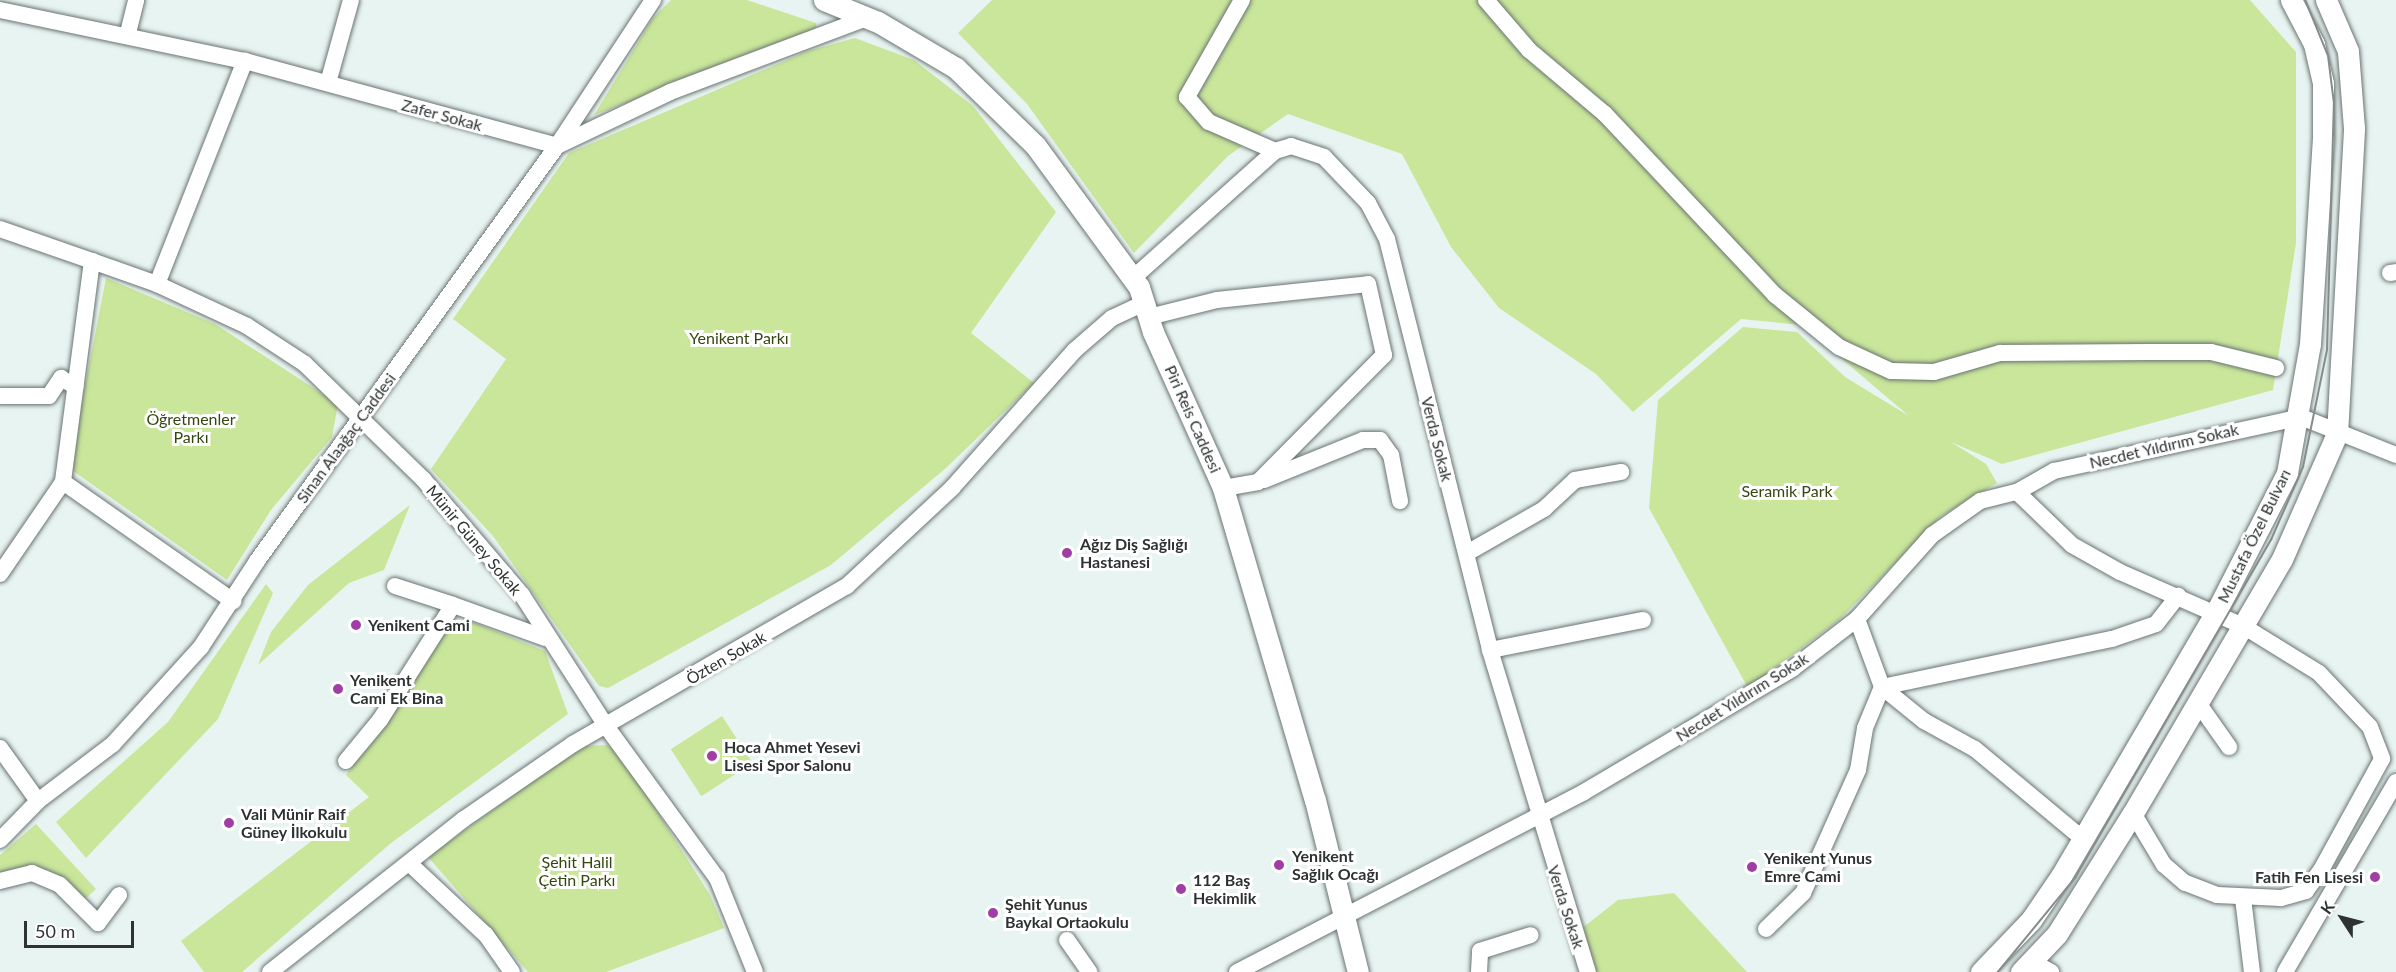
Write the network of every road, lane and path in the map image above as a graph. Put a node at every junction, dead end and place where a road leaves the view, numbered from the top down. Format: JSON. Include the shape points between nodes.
{"nodes":[{"id":1,"x":136,"y":0,"type":"edge"},
{"id":2,"x":351,"y":0,"type":"edge"},
{"id":3,"x":653,"y":0,"type":"edge"},
{"id":4,"x":824,"y":0,"type":"edge"},
{"id":5,"x":1242,"y":0,"type":"edge"},
{"id":6,"x":1486,"y":0,"type":"edge"},
{"id":7,"x":2291,"y":0,"type":"edge"},
{"id":8,"x":2326,"y":0,"type":"edge"},
{"id":9,"x":0,"y":10,"type":"edge"},
{"id":10,"x":867,"y":18,"type":"junction"},
{"id":11,"x":128,"y":33,"type":"junction"},
{"id":12,"x":245,"y":61,"type":"junction"},
{"id":13,"x":328,"y":83,"type":"junction"},
{"id":14,"x":557,"y":146,"type":"junction"},
{"id":15,"x":1275,"y":151,"type":"junction"},
{"id":16,"x":0,"y":229,"type":"edge"},
{"id":17,"x":92,"y":261,"type":"junction"},
{"id":18,"x":1133,"y":278,"type":"junction"},
{"id":19,"x":157,"y":284,"type":"junction"},
{"id":20,"x":1147,"y":310,"type":"junction"},
{"id":21,"x":2276,"y":368,"type":"dead end"},
{"id":22,"x":76,"y":387,"type":"junction"},
{"id":23,"x":0,"y":396,"type":"edge"},
{"id":24,"x":2301,"y":417,"type":"junction"},
{"id":25,"x":363,"y":419,"type":"junction"},
{"id":26,"x":2337,"y":434,"type":"junction"},
{"id":27,"x":2396,"y":455,"type":"edge"},
{"id":28,"x":1621,"y":472,"type":"dead end"},
{"id":29,"x":63,"y":482,"type":"junction"},
{"id":30,"x":1258,"y":482,"type":"junction"},
{"id":31,"x":1223,"y":488,"type":"junction"},
{"id":32,"x":2017,"y":492,"type":"junction"},
{"id":33,"x":1400,"y":501,"type":"dead end"},
{"id":34,"x":1467,"y":553,"type":"junction"},
{"id":35,"x":0,"y":574,"type":"edge"},
{"id":36,"x":395,"y":586,"type":"dead end"},
{"id":37,"x":2178,"y":596,"type":"junction"},
{"id":38,"x":233,"y":601,"type":"junction"},
{"id":39,"x":453,"y":605,"type":"junction"},
{"id":40,"x":2215,"y":615,"type":"junction"},
{"id":41,"x":1857,"y":619,"type":"junction"},
{"id":42,"x":1643,"y":620,"type":"dead end"},
{"id":43,"x":2243,"y":626,"type":"junction"},
{"id":44,"x":545,"y":638,"type":"junction"},
{"id":45,"x":1490,"y":650,"type":"junction"},
{"id":46,"x":1882,"y":687,"type":"junction"},
{"id":47,"x":2198,"y":703,"type":"junction"},
{"id":48,"x":606,"y":726,"type":"junction"},
{"id":49,"x":2229,"y":747,"type":"dead end"},
{"id":50,"x":0,"y":748,"type":"edge"},
{"id":51,"x":346,"y":761,"type":"dead end"},
{"id":52,"x":2396,"y":782,"type":"edge"},
{"id":53,"x":38,"y":801,"type":"junction"},
{"id":54,"x":2133,"y":813,"type":"junction"},
{"id":55,"x":1536,"y":814,"type":"junction"},
{"id":56,"x":2083,"y":839,"type":"junction"},
{"id":57,"x":0,"y":840,"type":"edge"},
{"id":58,"x":410,"y":864,"type":"junction"},
{"id":59,"x":0,"y":881,"type":"edge"},
{"id":60,"x":119,"y":895,"type":"dead end"},
{"id":61,"x":2243,"y":898,"type":"junction"},
{"id":62,"x":1341,"y":918,"type":"junction"},
{"id":63,"x":1766,"y":929,"type":"dead end"},
{"id":64,"x":1531,"y":935,"type":"dead end"},
{"id":65,"x":1067,"y":940,"type":"dead end"},
{"id":66,"x":2027,"y":967,"type":"edge"},
{"id":67,"x":270,"y":972,"type":"edge"},
{"id":68,"x":512,"y":972,"type":"edge"},
{"id":69,"x":754,"y":972,"type":"edge"},
{"id":70,"x":1089,"y":972,"type":"edge"},
{"id":71,"x":1237,"y":972,"type":"edge"},
{"id":72,"x":1358,"y":972,"type":"edge"},
{"id":73,"x":1479,"y":972,"type":"edge"},
{"id":74,"x":1588,"y":972,"type":"edge"},
{"id":75,"x":1981,"y":972,"type":"edge"},
{"id":76,"x":2051,"y":972,"type":"edge"},
{"id":77,"x":2252,"y":972,"type":"edge"},
{"id":78,"x":2285,"y":972,"type":"edge"}],
"edges":[{"from":1,"to":11,"type":"street"},
{"from":2,"to":13,"type":"street"},
{"from":3,"to":14,"type":"street","name":"Sinan Alaağaç Caddesi"},
{"from":4,"to":10,"type":"main road","name":"Piri Reis Caddesi"},
{"from":5,"to":15,"type":"street","via":[[1187,97],[1209,122]]},
{"from":6,"to":21,"type":"street","via":[[1546,66],[1605,114],[1775,295],[1839,347],[1891,371],[1934,372],[2000,353],[2211,352]]},
{"from":7,"to":24,"type":"main road","name":"Mustafa Özel Bulvarı","via":[[2314,44],[2323,83]]},
{"from":8,"to":26,"type":"main road","name":"Mustafa Özel Bulvarı","via":[[2348,51],[2354,128]]},
{"from":9,"to":11,"type":"street","name":"Zafer Sokak"},
{"from":10,"to":14,"type":"street","via":[[670,92]]},
{"from":10,"to":18,"type":"main road","name":"Piri Reis Caddesi","via":[[956,68],[1035,146]]},
{"from":11,"to":12,"type":"street","name":"Zafer Sokak"},
{"from":12,"to":13,"type":"street","name":"Zafer Sokak"},
{"from":12,"to":19,"type":"street"},
{"from":13,"to":14,"type":"street","name":"Zafer Sokak"},
{"from":14,"to":25,"type":"street","name":"Sinan Alaağaç Caddesi"},
{"from":15,"to":18,"type":"street"},
{"from":15,"to":34,"type":"street","name":"Verda Sokak","via":[[1290,146],[1324,157],[1368,203],[1387,239]]},
{"from":16,"to":17,"type":"street","name":"Münir Güney Sokak"},
{"from":17,"to":19,"type":"street","name":"Münir Güney Sokak"},
{"from":17,"to":22,"type":"street"},
{"from":18,"to":20,"type":"main road","name":"Piri Reis Caddesi"},
{"from":19,"to":25,"type":"street","name":"Münir Güney Sokak","via":[[248,327],[305,364]]},
{"from":20,"to":30,"type":"street","name":"Özten Sokak","via":[[1368,284],[1384,355]]},
{"from":20,"to":31,"type":"main road","name":"Piri Reis Caddesi"},
{"from":20,"to":48,"type":"street","name":"Özten Sokak","via":[[1112,318],[1075,350],[952,488],[847,586]]},
{"from":22,"to":23,"type":"street","via":[[61,378],[49,396]]},
{"from":22,"to":29,"type":"street"},
{"from":24,"to":26,"type":"street"},
{"from":24,"to":32,"type":"street","name":"Necdet Yıldırım Sokak","via":[[2054,471]]},
{"from":24,"to":40,"type":"main road","name":"Mustafa Özel Bulvarı","via":[[2287,473]]},
{"from":25,"to":38,"type":"street","name":"Sinan Alaağaç Caddesi"},
{"from":25,"to":44,"type":"street","name":"Münir Güney Sokak","via":[[423,478],[522,595]]},
{"from":26,"to":27,"type":"street"},
{"from":26,"to":43,"type":"main road","name":"Mustafa Özel Bulvarı","via":[[2282,559]]},
{"from":28,"to":34,"type":"street","via":[[1575,480],[1544,509]]},
{"from":29,"to":35,"type":"street"},
{"from":29,"to":38,"type":"street"},
{"from":30,"to":31,"type":"street"},
{"from":30,"to":33,"type":"street","via":[[1363,440],[1380,440],[1391,455]]},
{"from":31,"to":62,"type":"main road","name":"Piri Reis Caddesi","via":[[1315,800]]},
{"from":32,"to":37,"type":"street","via":[[2072,545],[2120,572]]},
{"from":32,"to":41,"type":"street","name":"Necdet Yıldırım Sokak","via":[[1980,501],[1932,535]]},
{"from":34,"to":45,"type":"street","name":"Verda Sokak"},
{"from":36,"to":39,"type":"street"},
{"from":37,"to":40,"type":"street"},
{"from":37,"to":46,"type":"street","via":[[2156,624],[2112,639]]},
{"from":38,"to":53,"type":"street","name":"Sinan Alaağaç Caddesi","via":[[201,647],[120,737],[89,766]]},
{"from":39,"to":44,"type":"street"},
{"from":39,"to":51,"type":"street","via":[[380,720]]},
{"from":40,"to":43,"type":"street"},
{"from":40,"to":56,"type":"main road","name":"Mustafa Özel Bulvarı"},
{"from":41,"to":46,"type":"street"},
{"from":41,"to":55,"type":"street","name":"Necdet Yıldırım Sokak","via":[[1722,713]]},
{"from":42,"to":45,"type":"street"},
{"from":43,"to":47,"type":"main road","name":"Mustafa Özel Bulvarı"},
{"from":43,"to":61,"type":"street","via":[[2319,673],[2370,727],[2382,759],[2306,891]]},
{"from":44,"to":48,"type":"street","name":"Münir Güney Sokak"},
{"from":45,"to":55,"type":"street","name":"Verda Sokak"},
{"from":46,"to":56,"type":"street","via":[[1924,721],[1975,749]]},
{"from":46,"to":63,"type":"street","via":[[1864,728],[1858,770],[1807,884]]},
{"from":47,"to":49,"type":"street"},
{"from":47,"to":54,"type":"main road","name":"Mustafa Özel Bulvarı"},
{"from":48,"to":58,"type":"street","name":"Özten Sokak","via":[[464,819]]},
{"from":48,"to":69,"type":"street","name":"Münir Güney Sokak","via":[[717,878]]},
{"from":50,"to":53,"type":"street"},
{"from":52,"to":78,"type":"street"},
{"from":53,"to":57,"type":"street","name":"Sinan Alaağaç Caddesi"},
{"from":54,"to":61,"type":"street","via":[[2164,865],[2185,883]]},
{"from":54,"to":66,"type":"main road","name":"Mustafa Özel Bulvarı","via":[[2057,934]]},
{"from":55,"to":62,"type":"street","name":"Necdet Yıldırım Sokak"},
{"from":55,"to":74,"type":"street","name":"Verda Sokak"},
{"from":56,"to":75,"type":"main road","name":"Mustafa Özel Bulvarı","via":[[2031,920]]},
{"from":58,"to":67,"type":"street","name":"Özten Sokak"},
{"from":58,"to":68,"type":"street","via":[[486,934]]},
{"from":59,"to":60,"type":"street","via":[[32,873],[60,885],[98,923]]},
{"from":61,"to":77,"type":"street"},
{"from":62,"to":71,"type":"street","name":"Necdet Yıldırım Sokak"},
{"from":62,"to":72,"type":"main road","name":"Piri Reis Caddesi"},
{"from":64,"to":73,"type":"street","via":[[1480,951]]},
{"from":65,"to":70,"type":"street"},
{"from":66,"to":76,"type":"street"}]}
